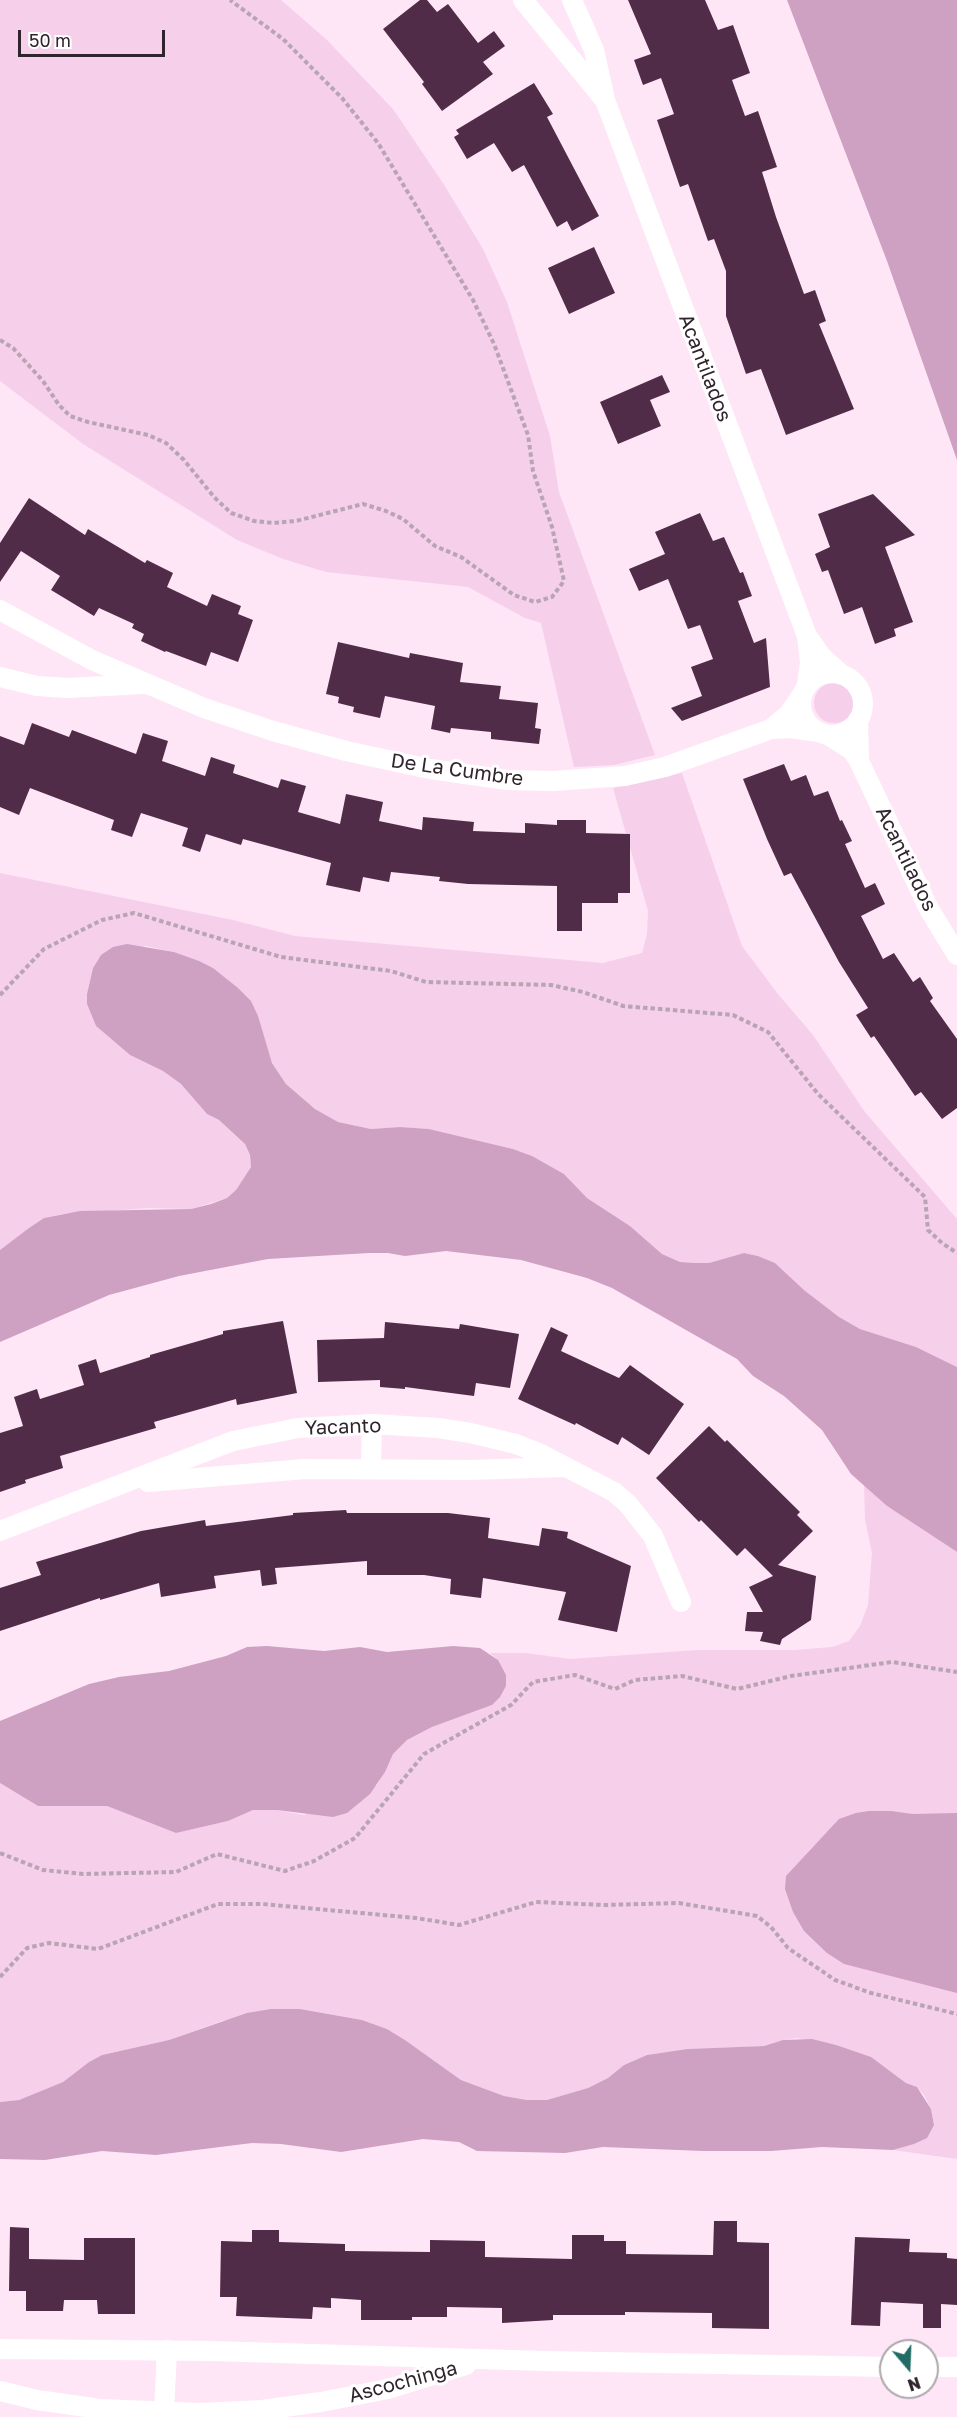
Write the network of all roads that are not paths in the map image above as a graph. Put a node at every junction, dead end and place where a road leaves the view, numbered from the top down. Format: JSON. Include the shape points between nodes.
{"nodes":[{"id":1,"x":523,"y":0,"type":"edge"},
{"id":2,"x":572,"y":0,"type":"edge"},
{"id":3,"x":605,"y":100,"type":"junction"},
{"id":4,"x":0,"y":610,"type":"edge"},
{"id":5,"x":807,"y":636,"type":"junction"},
{"id":6,"x":842,"y":675,"type":"junction"},
{"id":7,"x":0,"y":677,"type":"edge"},
{"id":8,"x":148,"y":684,"type":"junction"},
{"id":9,"x":805,"y":690,"type":"junction"},
{"id":10,"x":858,"y":720,"type":"junction"},
{"id":11,"x":771,"y":729,"type":"junction"},
{"id":12,"x":824,"y":734,"type":"junction"},
{"id":13,"x":859,"y":761,"type":"junction"},
{"id":14,"x":957,"y":955,"type":"edge"},
{"id":15,"x":372,"y":1424,"type":"junction"},
{"id":16,"x":564,"y":1467,"type":"junction"},
{"id":17,"x":371,"y":1468,"type":"junction"},
{"id":18,"x":124,"y":1485,"type":"junction"},
{"id":19,"x":0,"y":1531,"type":"edge"},
{"id":20,"x":681,"y":1602,"type":"dead end"},
{"id":21,"x":0,"y":2349,"type":"edge"},
{"id":22,"x":167,"y":2350,"type":"junction"},
{"id":23,"x":483,"y":2360,"type":"junction"},
{"id":24,"x":879,"y":2367,"type":"edge"},
{"id":25,"x":939,"y":2367,"type":"edge"},
{"id":26,"x":957,"y":2367,"type":"edge"},
{"id":27,"x":0,"y":2391,"type":"edge"},
{"id":28,"x":164,"y":2412,"type":"junction"}],
"edges":[{"from":1,"to":3,"type":"street","name":"Acantilados"},
{"from":2,"to":3,"type":"street","name":"Acantilados","via":[[594,50]]},
{"from":3,"to":5,"type":"street","name":"Acantilados"},
{"from":4,"to":8,"type":"street","name":"De La Cumbre","via":[[92,660]]},
{"from":5,"to":6,"type":"street"},
{"from":5,"to":9,"type":"street","via":[[810,662]]},
{"from":6,"to":9,"type":"street","via":[[823,674]]},
{"from":6,"to":10,"type":"street","via":[[861,694]]},
{"from":7,"to":8,"type":"street","name":"De La Cumbre","via":[[68,688]]},
{"from":8,"to":11,"type":"street","name":"De La Cumbre","via":[[204,708],[346,751],[507,780],[585,781],[625,776],[665,767]]},
{"from":9,"to":11,"type":"street","via":[[789,714]]},
{"from":9,"to":12,"type":"street","via":[[802,713],[806,721]]},
{"from":10,"to":12,"type":"street","via":[[845,732]]},
{"from":10,"to":13,"type":"street"},
{"from":11,"to":12,"type":"street"},
{"from":12,"to":13,"type":"street","via":[[852,750]]},
{"from":13,"to":14,"type":"street","name":"Acantilados","via":[[930,909]]},
{"from":15,"to":16,"type":"street","name":"Yacanto","via":[[470,1432],[516,1444]]},
{"from":15,"to":17,"type":"street"},
{"from":15,"to":18,"type":"street","name":"Yacanto","via":[[298,1428],[233,1441]]},
{"from":16,"to":17,"type":"street","name":"Yacanto"},
{"from":16,"to":20,"type":"street","name":"Yacanto","via":[[614,1492],[640,1518],[653,1536]]},
{"from":17,"to":18,"type":"street","name":"Yacanto","via":[[285,1470]]},
{"from":18,"to":19,"type":"street","name":"Yacanto"},
{"from":21,"to":22,"type":"street","name":"Ascochinga"},
{"from":22,"to":23,"type":"street","name":"Ascochinga"},
{"from":22,"to":28,"type":"street"},
{"from":23,"to":24,"type":"street","name":"Ascochinga"},
{"from":23,"to":28,"type":"street","name":"Ascochinga","via":[[388,2389],[321,2402],[262,2410]]},
{"from":25,"to":26,"type":"street"},
{"from":27,"to":28,"type":"street","name":"Ascochinga","via":[[100,2409]]}]}
